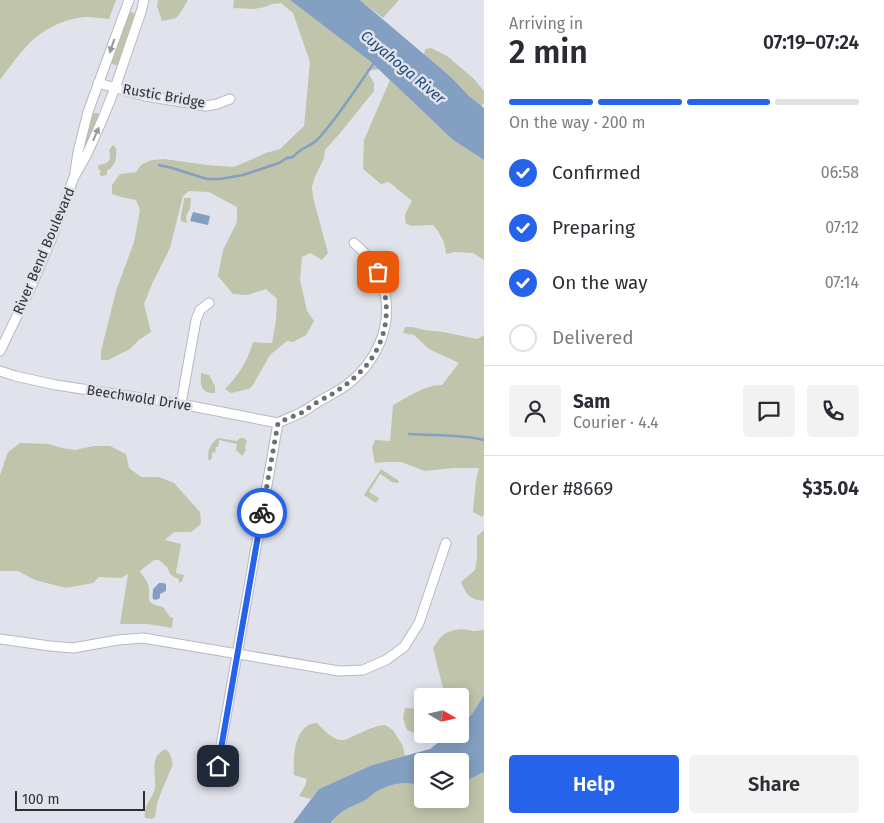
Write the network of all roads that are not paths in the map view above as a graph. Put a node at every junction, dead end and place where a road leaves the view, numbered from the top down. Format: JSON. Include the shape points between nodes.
{"nodes":[{"id":1,"x":129,"y":0,"type":"edge"},
{"id":2,"x":144,"y":0,"type":"edge"},
{"id":3,"x":98,"y":84,"type":"junction"},
{"id":4,"x":115,"y":88,"type":"junction"},
{"id":5,"x":230,"y":100,"type":"dead end"},
{"id":6,"x":74,"y":177,"type":"junction"},
{"id":7,"x":354,"y":243,"type":"dead end"},
{"id":8,"x":209,"y":303,"type":"dead end"},
{"id":9,"x":0,"y":351,"type":"edge"},
{"id":10,"x":0,"y":371,"type":"edge"},
{"id":11,"x":181,"y":404,"type":"junction"},
{"id":12,"x":278,"y":423,"type":"junction"},
{"id":13,"x":446,"y":543,"type":"dead end"},
{"id":14,"x":0,"y":639,"type":"edge"},
{"id":15,"x":236,"y":654,"type":"junction"},
{"id":16,"x":217,"y":768,"type":"dead end"}],
"edges":[{"from":1,"to":3,"type":"street","name":"River Bend Boulevard","one_way":true},
{"from":2,"to":4,"type":"street","name":"River Bend Boulevard"},
{"from":3,"to":4,"type":"street","name":"Rustic Bridge"},
{"from":3,"to":6,"type":"street","name":"River Bend Boulevard","via":[[88,112]]},
{"from":4,"to":5,"type":"street","name":"Rustic Bridge","via":[[206,106]]},
{"from":6,"to":4,"type":"street","name":"River Bend Boulevard","one_way":true},
{"from":6,"to":9,"type":"street","name":"River Bend Boulevard","via":[[34,281]]},
{"from":7,"to":12,"type":"street","via":[[370,259],[383,284],[386,321],[381,341],[368,364],[347,384],[301,413]]},
{"from":8,"to":11,"type":"street","via":[[200,310],[196,320]]},
{"from":10,"to":11,"type":"street","name":"Beechwold Drive","via":[[56,385]]},
{"from":11,"to":12,"type":"street","name":"Beechwold Drive"},
{"from":12,"to":15,"type":"street"},
{"from":13,"to":15,"type":"street","via":[[419,623],[404,646],[386,660],[363,670],[340,671]]},
{"from":14,"to":15,"type":"street","via":[[73,648],[144,638]]},
{"from":15,"to":16,"type":"street"}]}
